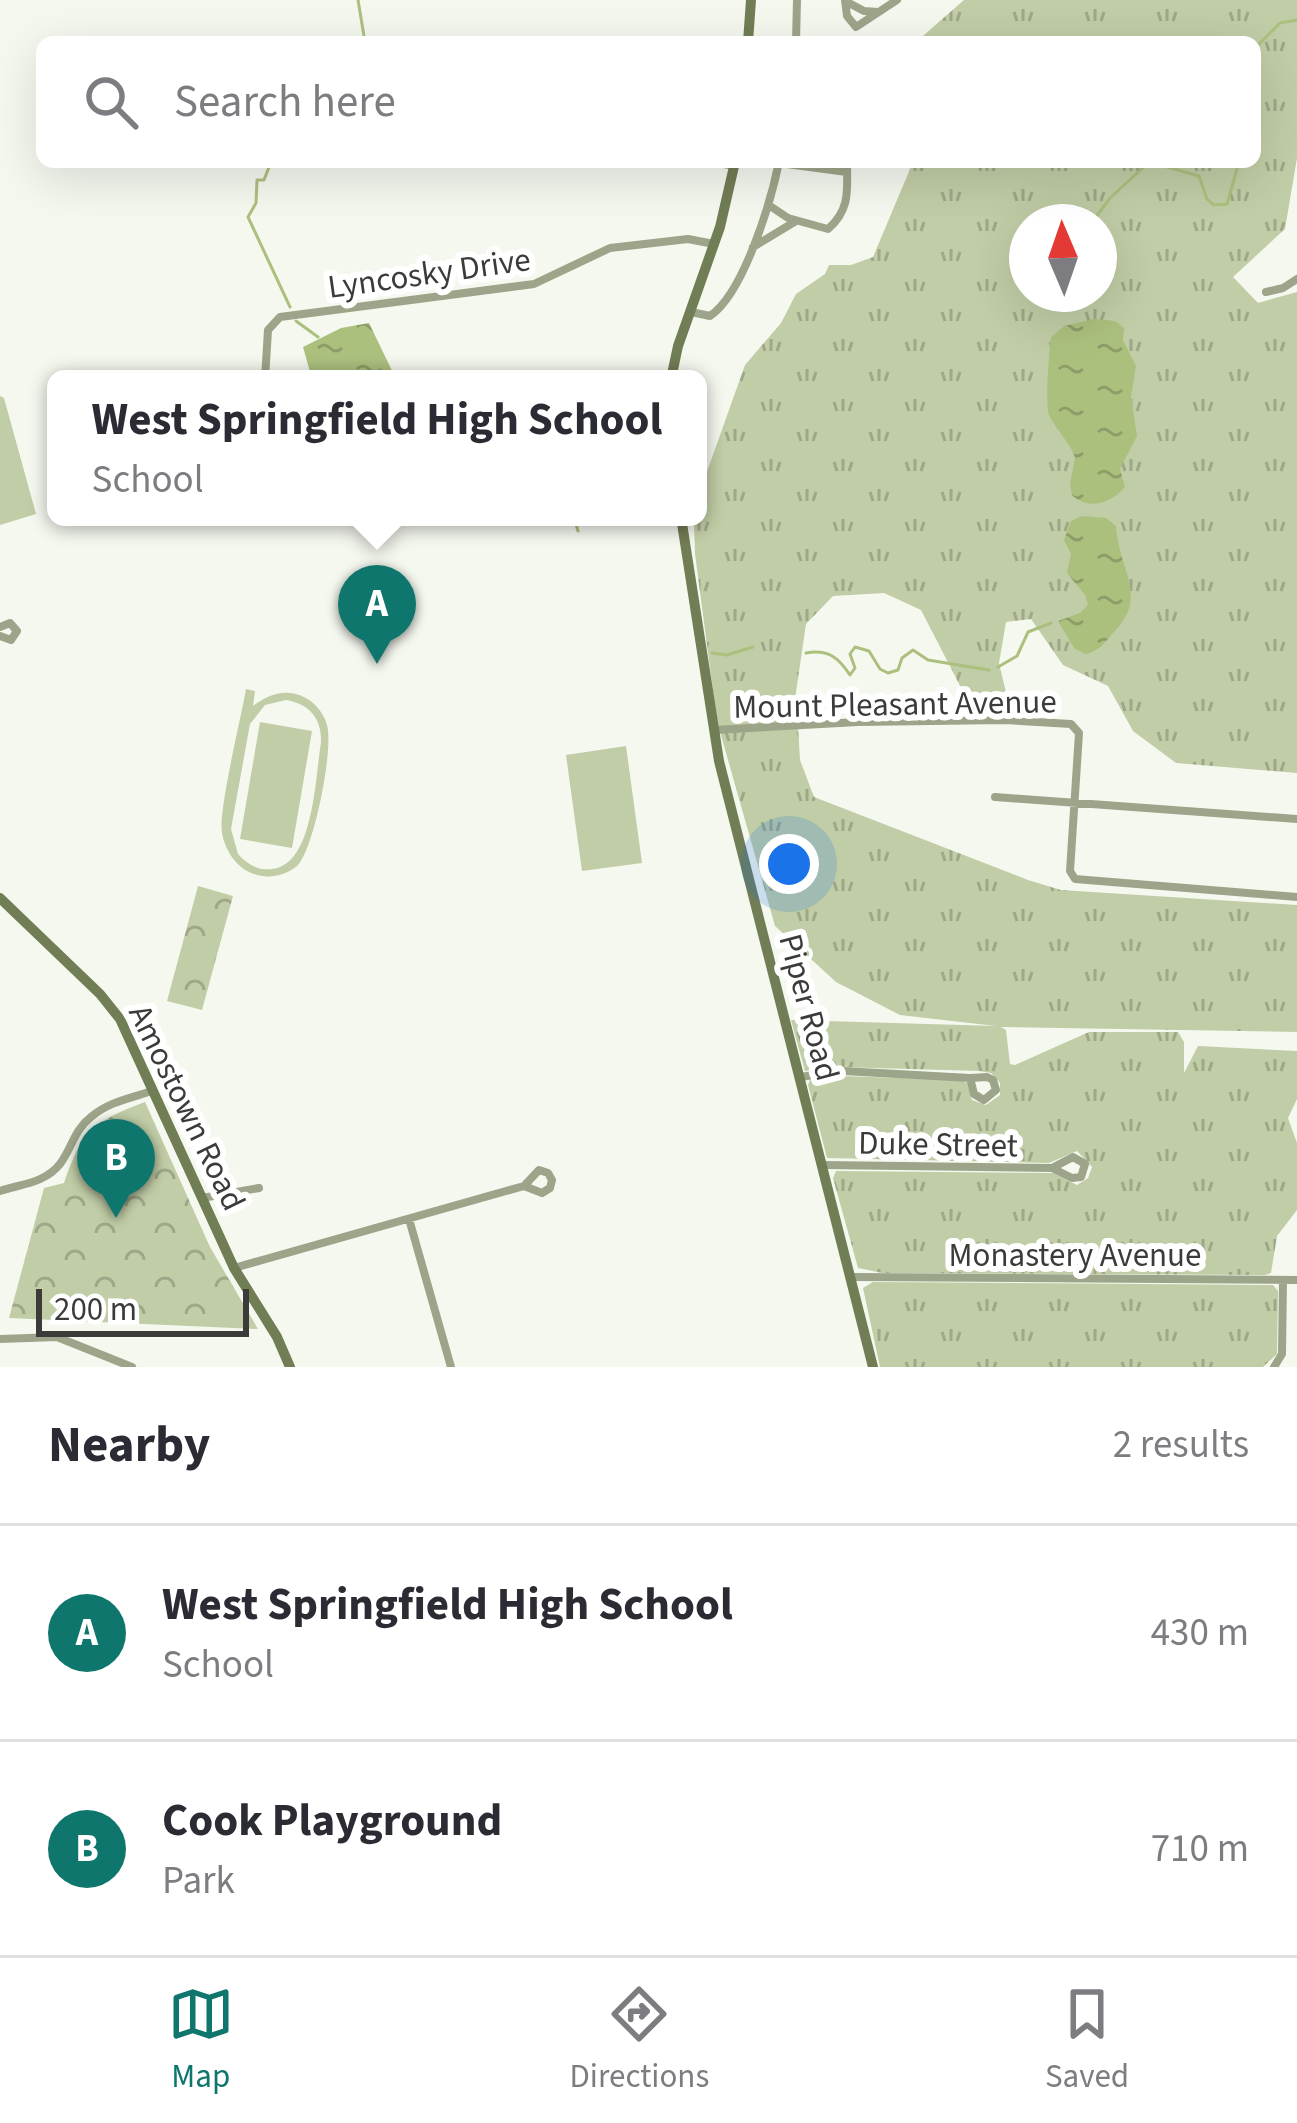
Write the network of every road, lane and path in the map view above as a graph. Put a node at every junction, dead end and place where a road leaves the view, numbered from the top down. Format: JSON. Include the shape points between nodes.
{"nodes":[{"id":1,"x":751,"y":0,"type":"edge"},
{"id":2,"x":797,"y":0,"type":"edge"},
{"id":3,"x":846,"y":0,"type":"edge"},
{"id":4,"x":897,"y":0,"type":"edge"},
{"id":5,"x":885,"y":9,"type":"junction"},
{"id":6,"x":748,"y":36,"type":"edge"},
{"id":7,"x":796,"y":36,"type":"edge"},
{"id":8,"x":734,"y":168,"type":"edge"},
{"id":9,"x":778,"y":168,"type":"edge"},
{"id":10,"x":847,"y":168,"type":"edge"},
{"id":11,"x":770,"y":206,"type":"junction"},
{"id":12,"x":796,"y":221,"type":"junction"},
{"id":13,"x":716,"y":245,"type":"junction"},
{"id":14,"x":752,"y":248,"type":"junction"},
{"id":15,"x":1297,"y":279,"type":"edge"},
{"id":16,"x":1266,"y":292,"type":"dead end"},
{"id":17,"x":691,"y":312,"type":"junction"},
{"id":18,"x":266,"y":370,"type":"edge"},
{"id":19,"x":674,"y":370,"type":"edge"},
{"id":20,"x":682,"y":526,"type":"edge"},
{"id":21,"x":713,"y":730,"type":"junction"},
{"id":22,"x":995,"y":797,"type":"dead end"},
{"id":23,"x":1075,"y":804,"type":"junction"},
{"id":24,"x":1297,"y":819,"type":"edge"},
{"id":25,"x":1297,"y":897,"type":"edge"},
{"id":26,"x":0,"y":898,"type":"edge"},
{"id":27,"x":800,"y":1077,"type":"junction"},
{"id":28,"x":970,"y":1078,"type":"dead end"},
{"id":29,"x":152,"y":1091,"type":"junction"},
{"id":30,"x":823,"y":1166,"type":"junction"},
{"id":31,"x":1052,"y":1168,"type":"dead end"},
{"id":32,"x":524,"y":1186,"type":"dead end"},
{"id":33,"x":259,"y":1188,"type":"dead end"},
{"id":34,"x":0,"y":1191,"type":"edge"},
{"id":35,"x":202,"y":1198,"type":"junction"},
{"id":36,"x":409,"y":1219,"type":"junction"},
{"id":37,"x":234,"y":1268,"type":"junction"},
{"id":38,"x":853,"y":1277,"type":"junction"},
{"id":39,"x":1283,"y":1280,"type":"junction"},
{"id":40,"x":1297,"y":1280,"type":"edge"},
{"id":41,"x":0,"y":1339,"type":"edge"},
{"id":42,"x":1277,"y":1366,"type":"edge"},
{"id":43,"x":131,"y":1367,"type":"edge"},
{"id":44,"x":290,"y":1367,"type":"edge"},
{"id":45,"x":452,"y":1367,"type":"edge"},
{"id":46,"x":874,"y":1367,"type":"edge"}],
"edges":[{"from":1,"to":6,"type":"main road"},
{"from":2,"to":7,"type":"street"},
{"from":3,"to":5,"type":"street","via":[[864,11]]},
{"from":3,"to":5,"type":"street","via":[[854,27]]},
{"from":4,"to":5,"type":"street"},
{"from":8,"to":13,"type":"main road"},
{"from":9,"to":11,"type":"street"},
{"from":10,"to":12,"type":"street","via":[[848,198],[837,220],[828,229]]},
{"from":11,"to":12,"type":"street"},
{"from":11,"to":14,"type":"street"},
{"from":12,"to":14,"type":"street"},
{"from":13,"to":17,"type":"main road"},
{"from":13,"to":18,"type":"street","name":"Lyncosky Drive","via":[[688,239],[610,248],[534,284],[280,316],[268,330]]},
{"from":14,"to":17,"type":"street","via":[[718,311]]},
{"from":15,"to":16,"type":"street"},
{"from":17,"to":19,"type":"main road"},
{"from":20,"to":21,"type":"main road","name":"Piper Road"},
{"from":21,"to":23,"type":"street","name":"Mount Pleasant Avenue","via":[[1069,723],[1078,727]]},
{"from":21,"to":27,"type":"main road","name":"Piper Road"},
{"from":22,"to":23,"type":"street"},
{"from":23,"to":24,"type":"street"},
{"from":23,"to":25,"type":"street","via":[[1075,879]]},
{"from":26,"to":29,"type":"main road","name":"Amostown Road","via":[[112,1008]]},
{"from":27,"to":28,"type":"street","via":[[842,1071]]},
{"from":27,"to":30,"type":"main road","name":"Piper Road"},
{"from":29,"to":34,"type":"street","via":[[94,1114],[47,1175]]},
{"from":29,"to":35,"type":"main road","name":"Amostown Road"},
{"from":30,"to":31,"type":"street","name":"Duke Street"},
{"from":30,"to":38,"type":"main road","name":"Piper Road"},
{"from":32,"to":36,"type":"street"},
{"from":33,"to":35,"type":"street"},
{"from":35,"to":37,"type":"main road","name":"Amostown Road"},
{"from":36,"to":37,"type":"street"},
{"from":36,"to":45,"type":"street"},
{"from":37,"to":44,"type":"main road","name":"Amostown Road"},
{"from":38,"to":39,"type":"street","name":"Monastery Avenue"},
{"from":38,"to":46,"type":"main road","name":"Piper Road"},
{"from":39,"to":40,"type":"street","name":"Monastery Avenue"},
{"from":39,"to":42,"type":"street"},
{"from":41,"to":43,"type":"street","via":[[57,1337]]}]}
